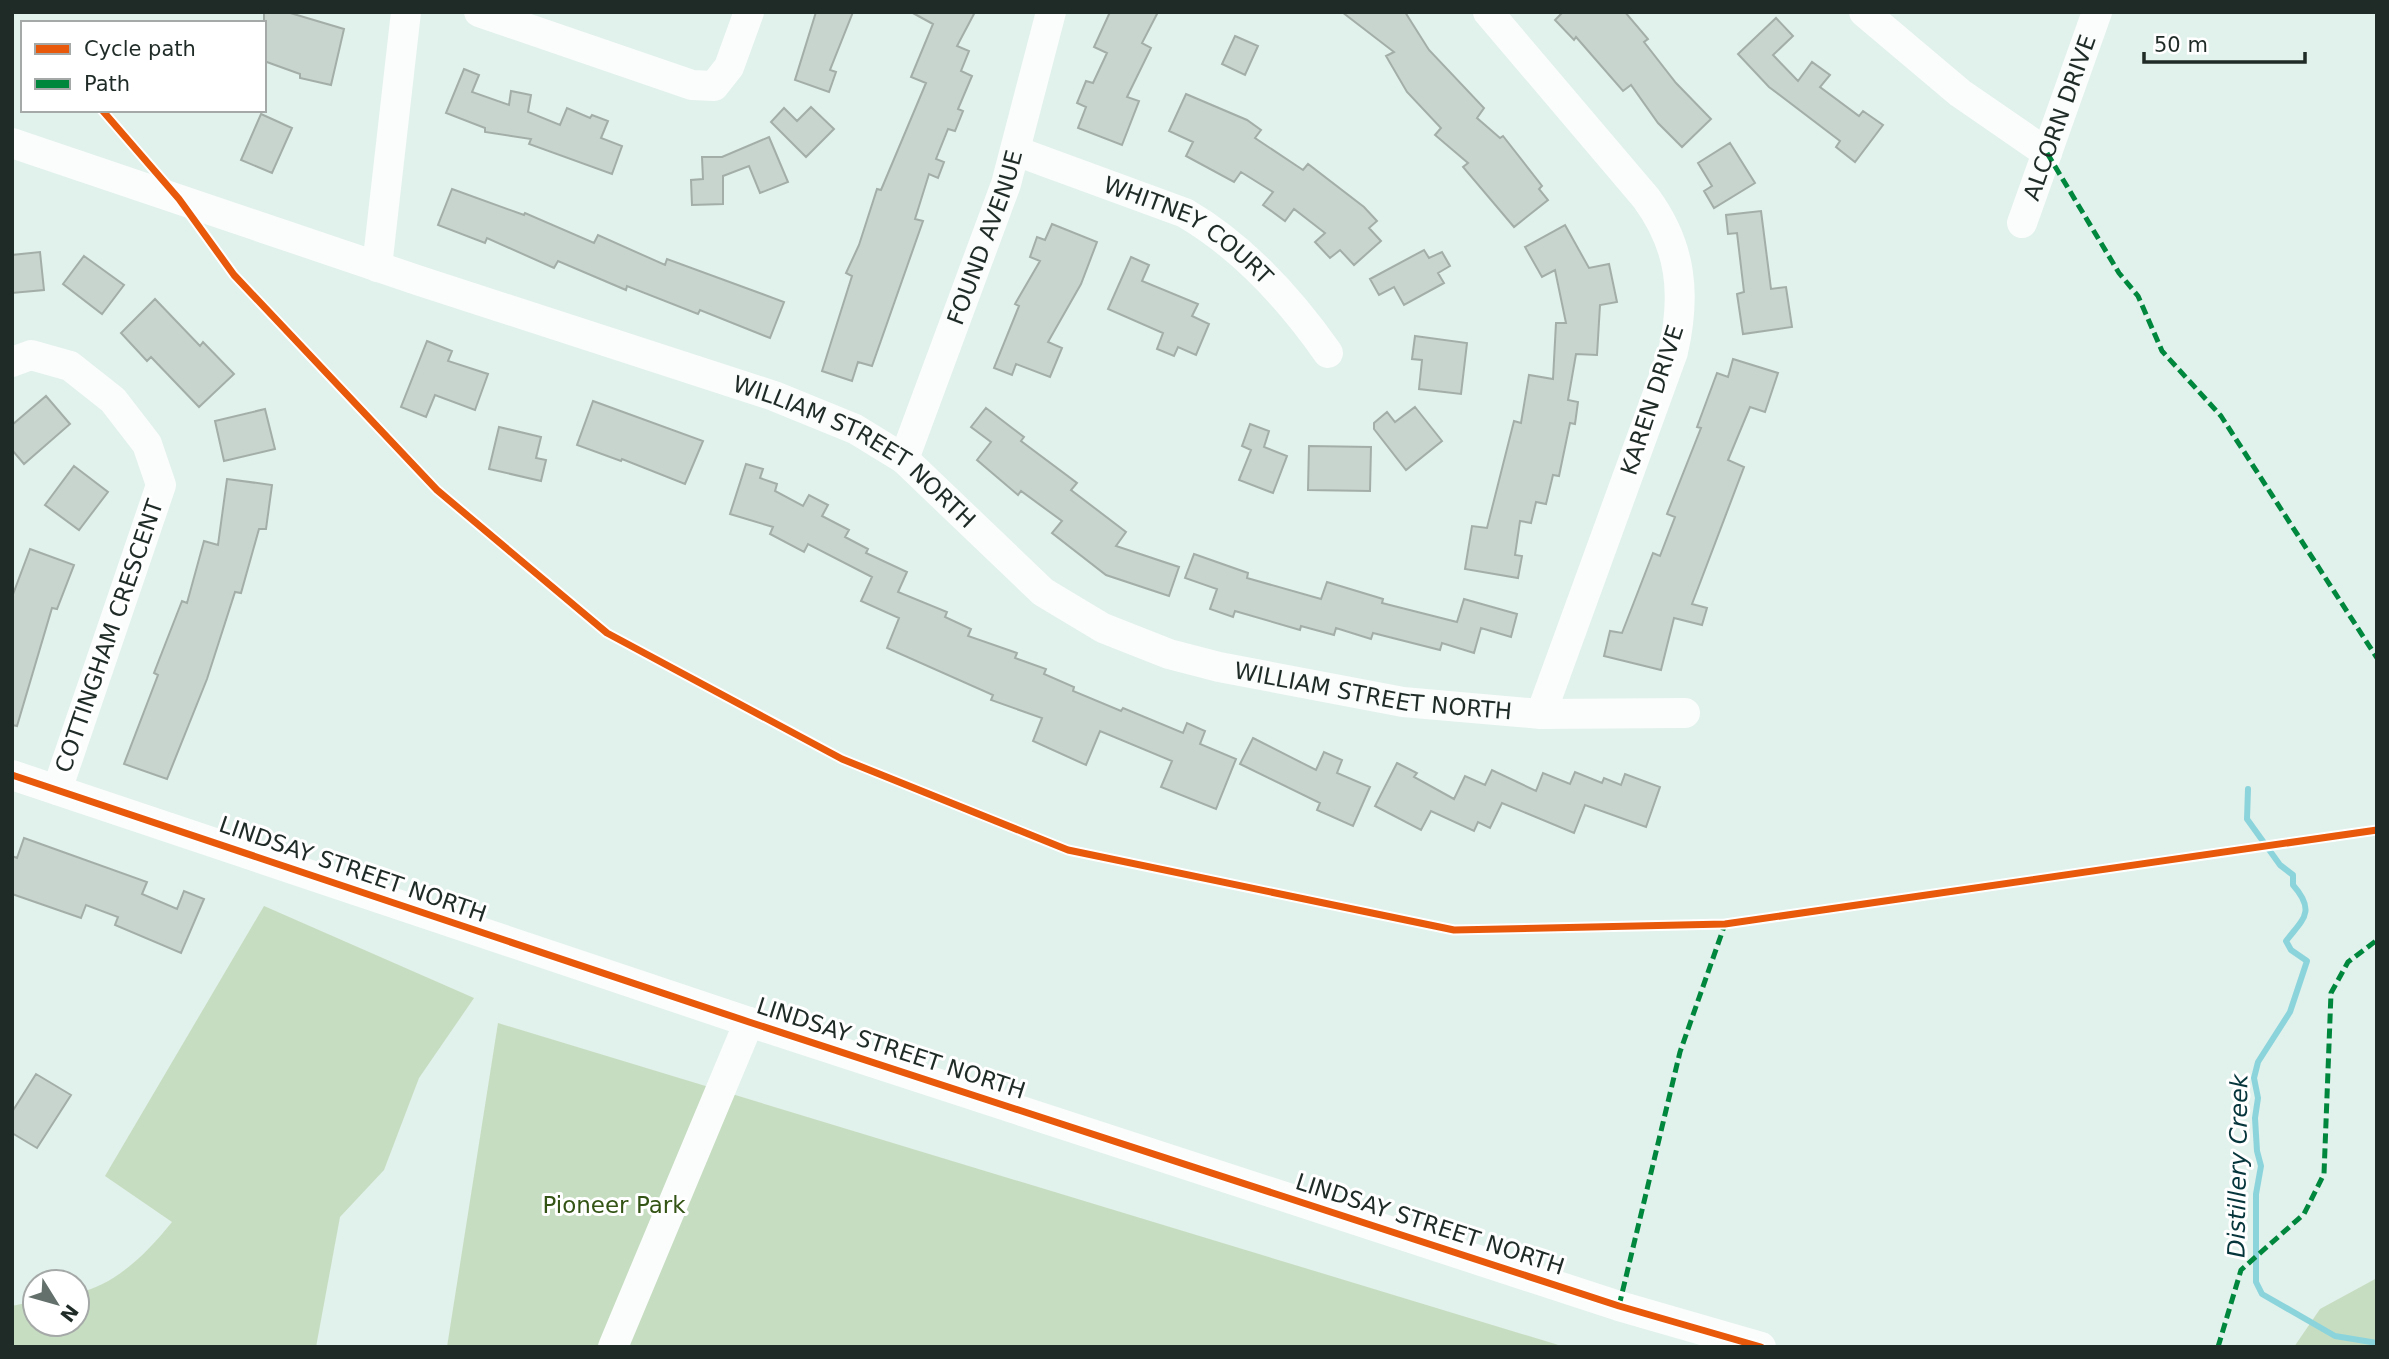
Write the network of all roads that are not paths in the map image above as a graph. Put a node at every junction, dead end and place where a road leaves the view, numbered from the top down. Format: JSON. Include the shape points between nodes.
{"nodes":[{"id":1,"x":406,"y":12,"type":"edge"},
{"id":2,"x":479,"y":12,"type":"edge"},
{"id":3,"x":749,"y":12,"type":"edge"},
{"id":4,"x":1051,"y":12,"type":"edge"},
{"id":5,"x":1488,"y":12,"type":"edge"},
{"id":6,"x":1864,"y":12,"type":"edge"},
{"id":7,"x":2097,"y":12,"type":"edge"},
{"id":8,"x":12,"y":143,"type":"edge"},
{"id":9,"x":1016,"y":151,"type":"junction"},
{"id":10,"x":2047,"y":153,"type":"junction"},
{"id":11,"x":2022,"y":223,"type":"dead end"},
{"id":12,"x":377,"y":267,"type":"junction"},
{"id":13,"x":1328,"y":353,"type":"dead end"},
{"id":14,"x":12,"y":362,"type":"edge"},
{"id":15,"x":904,"y":458,"type":"junction"},
{"id":16,"x":1685,"y":713,"type":"dead end"},
{"id":17,"x":1541,"y":715,"type":"junction"},
{"id":18,"x":12,"y":775,"type":"edge"},
{"id":19,"x":57,"y":790,"type":"junction"},
{"id":20,"x":749,"y":1022,"type":"junction"},
{"id":21,"x":613,"y":1347,"type":"edge"},
{"id":22,"x":1761,"y":1347,"type":"edge"}],
"edges":[{"from":1,"to":12,"type":"street"},
{"from":2,"to":3,"type":"street","via":[[692,85],[714,86],[729,67]]},
{"from":4,"to":9,"type":"street","name":"FOUND AVENUE"},
{"from":5,"to":17,"type":"street","name":"KAREN DRIVE","via":[[1663,221],[1680,272],[1682,297],[1673,352]]},
{"from":6,"to":10,"type":"street","via":[[1960,93]]},
{"from":7,"to":10,"type":"street","name":"ALCORN DRIVE"},
{"from":8,"to":12,"type":"street","name":"WILLIAM STREET NORTH"},
{"from":9,"to":13,"type":"street","name":"WHITNEY COURT","via":[[1211,228],[1299,312]]},
{"from":9,"to":15,"type":"street","name":"FOUND AVENUE"},
{"from":10,"to":11,"type":"street","name":"ALCORN DRIVE"},
{"from":12,"to":15,"type":"street","name":"WILLIAM STREET NORTH","via":[[774,396],[855,429]]},
{"from":14,"to":19,"type":"street","name":"COTTINGHAM CRESCENT","via":[[31,355],[71,366],[113,400],[147,444],[160,485]]},
{"from":15,"to":17,"type":"street","name":"WILLIAM STREET NORTH","via":[[1043,592],[1114,633],[1194,660],[1363,695]]},
{"from":16,"to":17,"type":"street","name":"WILLIAM STREET NORTH"},
{"from":18,"to":19,"type":"street","name":"LINDSAY STREET NORTH"},
{"from":19,"to":20,"type":"street","name":"LINDSAY STREET NORTH"},
{"from":20,"to":21,"type":"street"},
{"from":20,"to":22,"type":"street","name":"LINDSAY STREET NORTH","via":[[1606,1302]]}]}
